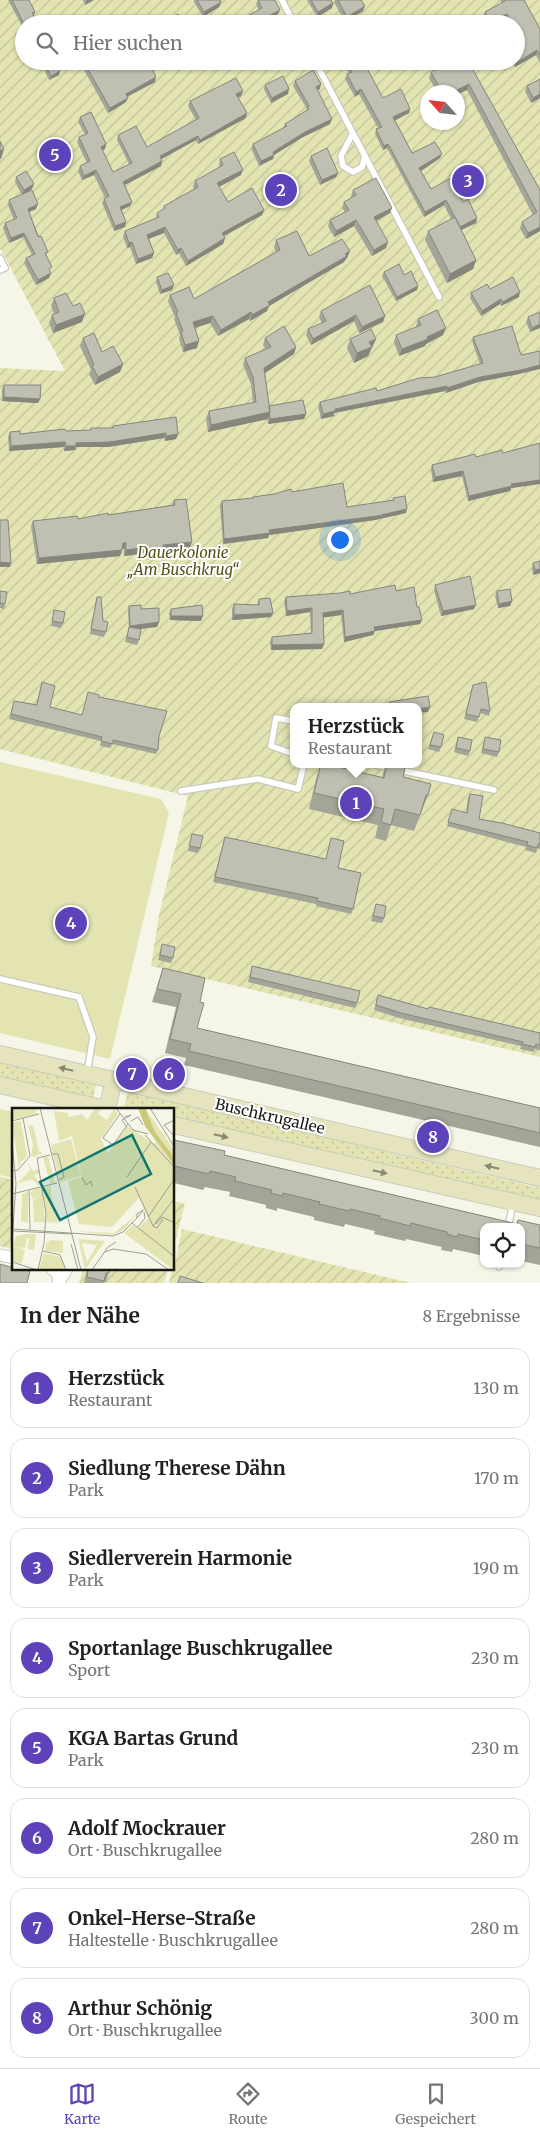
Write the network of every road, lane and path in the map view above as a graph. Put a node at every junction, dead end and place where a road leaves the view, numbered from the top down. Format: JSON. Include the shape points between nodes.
{"nodes":[{"id":1,"x":282,"y":0,"type":"edge"},
{"id":2,"x":290,"y":15,"type":"edge"},
{"id":3,"x":320,"y":70,"type":"edge"},
{"id":4,"x":353,"y":133,"type":"junction"},
{"id":5,"x":365,"y":156,"type":"junction"},
{"id":6,"x":0,"y":258,"type":"edge"},
{"id":7,"x":0,"y":270,"type":"edge"},
{"id":8,"x":439,"y":297,"type":"dead end"},
{"id":9,"x":290,"y":720,"type":"edge"},
{"id":10,"x":290,"y":753,"type":"edge"},
{"id":11,"x":303,"y":768,"type":"edge"},
{"id":12,"x":391,"y":768,"type":"edge"},
{"id":13,"x":181,"y":790,"type":"dead end"},
{"id":14,"x":494,"y":790,"type":"dead end"},
{"id":15,"x":0,"y":979,"type":"edge"},
{"id":16,"x":0,"y":1054,"type":"edge"},
{"id":17,"x":87,"y":1074,"type":"junction"},
{"id":18,"x":114,"y":1080,"type":"junction"},
{"id":19,"x":0,"y":1085,"type":"edge"},
{"id":20,"x":103,"y":1108,"type":"edge"},
{"id":21,"x":107,"y":1108,"type":"edge"},
{"id":22,"x":175,"y":1125,"type":"edge"},
{"id":23,"x":540,"y":1178,"type":"edge"},
{"id":24,"x":514,"y":1202,"type":"junction"},
{"id":25,"x":540,"y":1208,"type":"edge"},
{"id":26,"x":509,"y":1223,"type":"edge"},
{"id":27,"x":53,"y":1270,"type":"edge"},
{"id":28,"x":67,"y":1270,"type":"edge"},
{"id":29,"x":59,"y":1282,"type":"edge"}],
"edges":[{"from":1,"to":2,"type":"lane"},
{"from":3,"to":4,"type":"lane"},
{"from":4,"to":5,"type":"lane"},
{"from":4,"to":5,"type":"lane","via":[[341,156],[343,166],[353,172],[362,167]]},
{"from":5,"to":8,"type":"lane"},
{"from":6,"to":7,"type":"lane","via":[[5,268]]},
{"from":9,"to":10,"type":"lane","via":[[276,718],[271,746]]},
{"from":11,"to":13,"type":"lane","via":[[298,789],[258,780]]},
{"from":12,"to":14,"type":"lane"},
{"from":15,"to":17,"type":"lane","via":[[79,997],[93,1038]]},
{"from":17,"to":16,"type":"main road","name":"Buschkrugallee","one_way":true},
{"from":17,"to":18,"type":"main road","name":"Buschkrugallee"},
{"from":18,"to":21,"type":"main road"},
{"from":23,"to":18,"type":"main road","name":"Buschkrugallee","one_way":true},
{"from":19,"to":20,"type":"main road"},
{"from":22,"to":24,"type":"main road","name":"Buschkrugallee","one_way":true},
{"from":24,"to":25,"type":"main road","name":"Buschkrugallee"},
{"from":24,"to":26,"type":"lane"},
{"from":27,"to":29,"type":"street"},
{"from":28,"to":29,"type":"street"}]}
